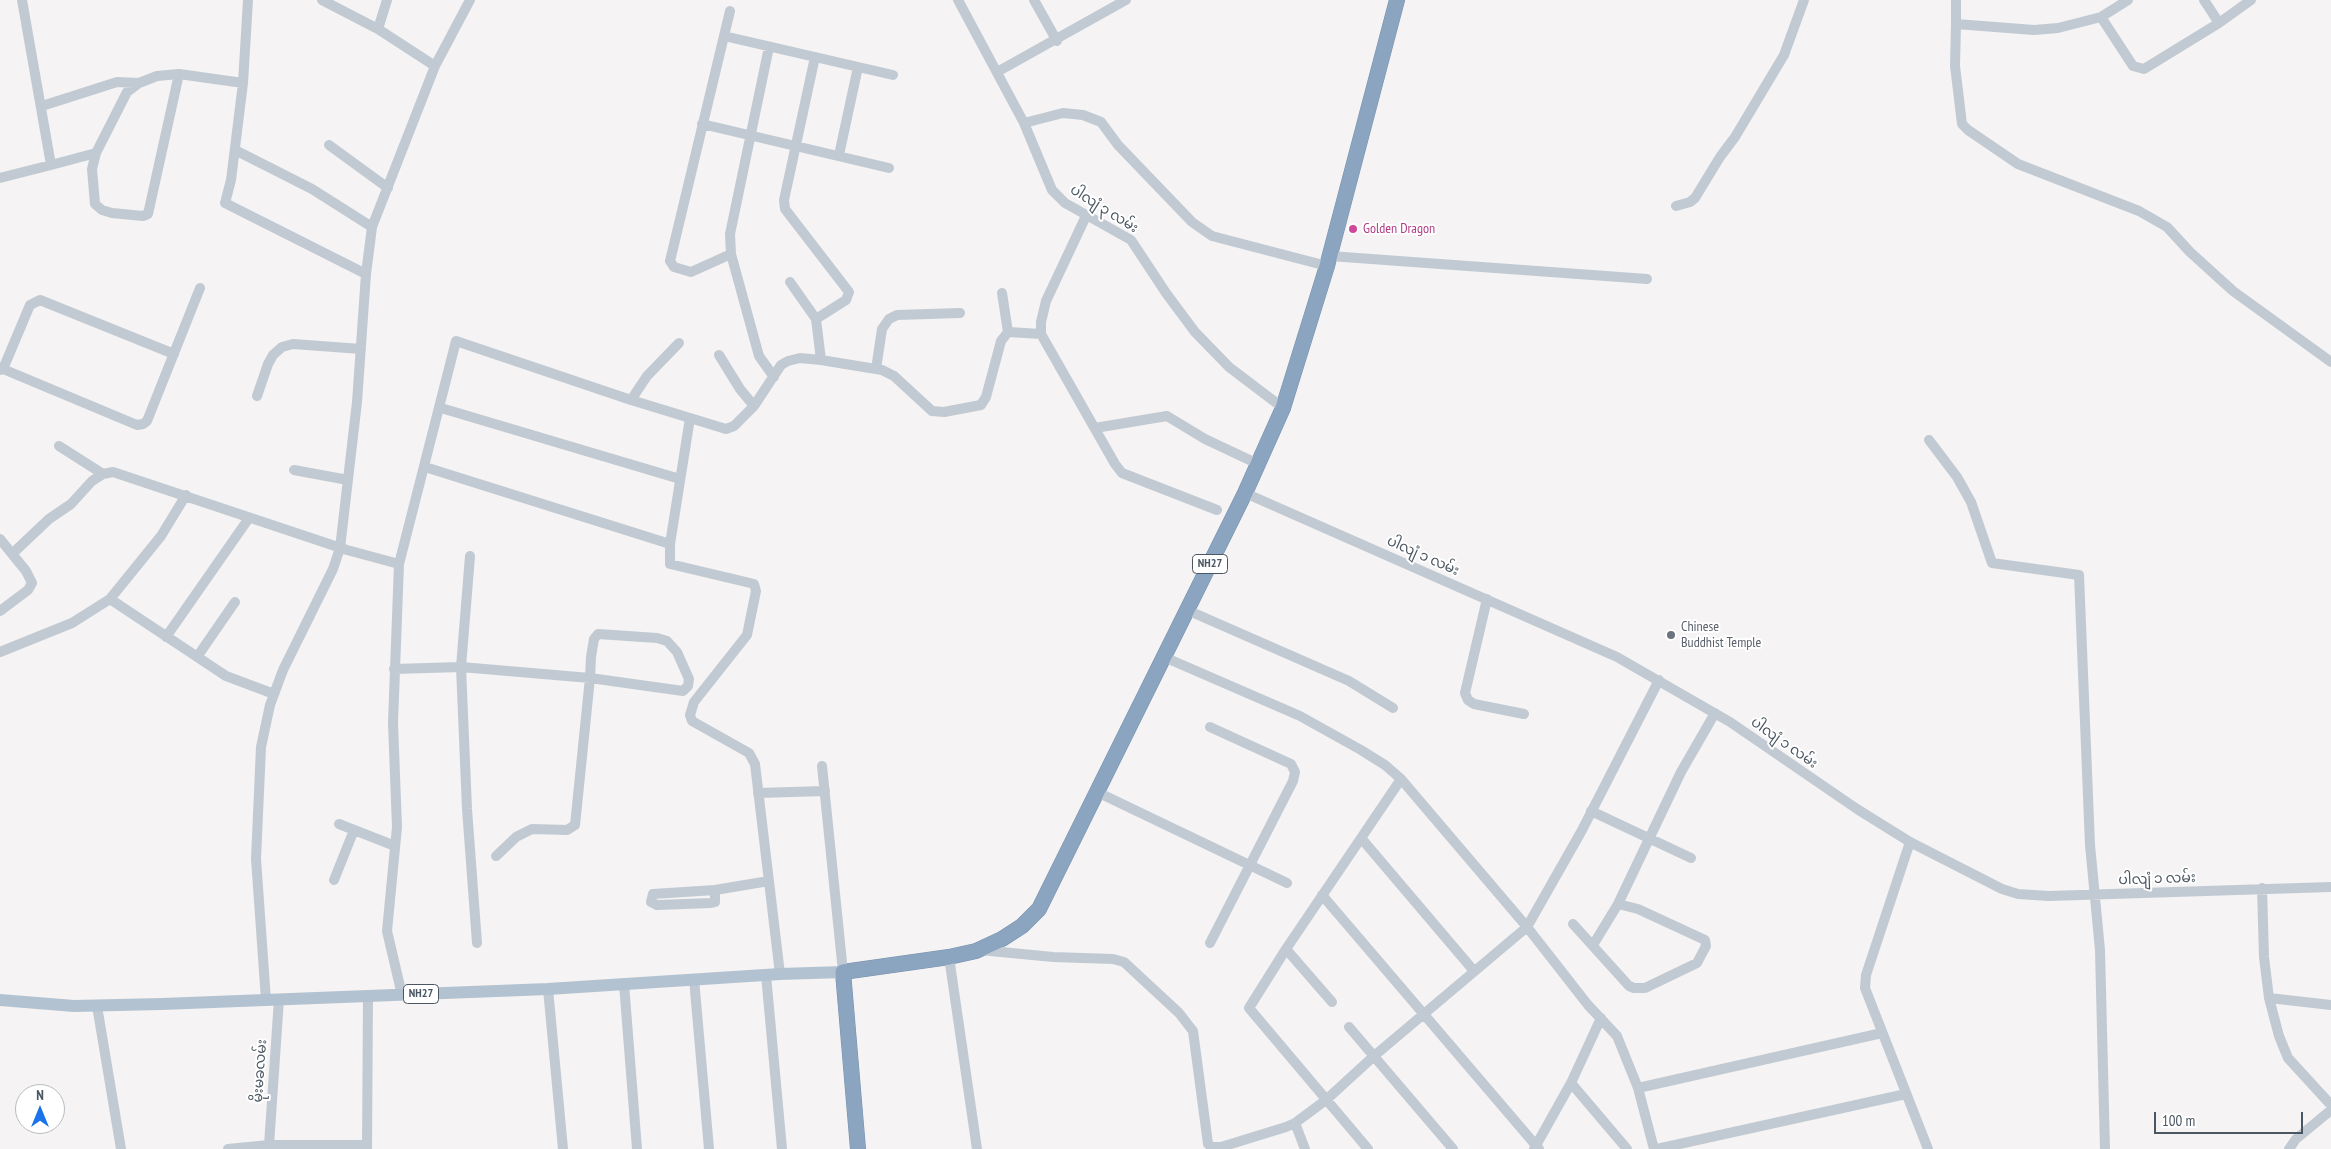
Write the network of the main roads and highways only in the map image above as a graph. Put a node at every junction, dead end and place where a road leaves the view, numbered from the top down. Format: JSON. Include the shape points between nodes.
{"nodes":[{"id":1,"x":1397,"y":0,"type":"edge"},
{"id":2,"x":843,"y":972,"type":"junction"},
{"id":3,"x":0,"y":1000,"type":"edge"},
{"id":4,"x":858,"y":1149,"type":"edge"}],
"edges":[{"from":1,"to":2,"type":"highway","number":"NH27","via":[[1328,261],[1283,408],[1245,493],[1039,910],[1022,926],[978,950]]},
{"from":2,"to":3,"type":"main road","number":"NH27","via":[[548,989],[98,1006]]},
{"from":2,"to":4,"type":"highway"}]}
